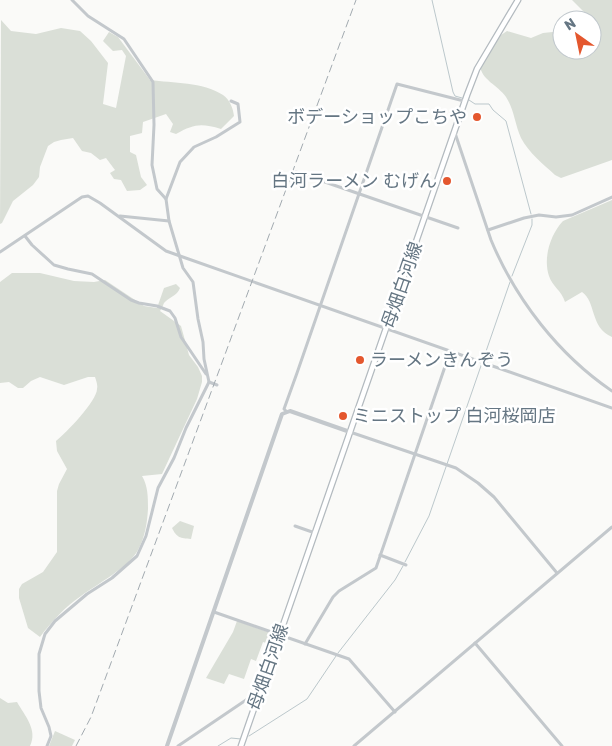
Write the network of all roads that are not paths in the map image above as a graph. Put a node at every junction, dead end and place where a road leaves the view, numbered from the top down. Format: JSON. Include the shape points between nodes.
{"nodes":[{"id":1,"x":72,"y":0,"type":"edge"},
{"id":2,"x":518,"y":0,"type":"edge"},
{"id":3,"x":231,"y":101,"type":"dead end"},
{"id":4,"x":464,"y":101,"type":"junction"},
{"id":5,"x":454,"y":132,"type":"junction"},
{"id":6,"x":296,"y":172,"type":"dead end"},
{"id":7,"x":359,"y":194,"type":"junction"},
{"id":8,"x":612,"y":196,"type":"edge"},
{"id":9,"x":166,"y":199,"type":"junction"},
{"id":10,"x":118,"y":216,"type":"junction"},
{"id":11,"x":425,"y":217,"type":"junction"},
{"id":12,"x":169,"y":221,"type":"junction"},
{"id":13,"x":458,"y":228,"type":"dead end"},
{"id":14,"x":488,"y":230,"type":"junction"},
{"id":15,"x":25,"y":236,"type":"junction"},
{"id":16,"x":0,"y":252,"type":"edge"},
{"id":17,"x":180,"y":256,"type":"junction"},
{"id":18,"x":320,"y":306,"type":"junction"},
{"id":19,"x":386,"y":329,"type":"junction"},
{"id":20,"x":450,"y":352,"type":"junction"},
{"id":21,"x":207,"y":375,"type":"junction"},
{"id":22,"x":209,"y":382,"type":"junction"},
{"id":23,"x":217,"y":385,"type":"dead end"},
{"id":24,"x":612,"y":391,"type":"edge"},
{"id":25,"x":612,"y":408,"type":"edge"},
{"id":26,"x":286,"y":411,"type":"junction"},
{"id":27,"x":350,"y":432,"type":"junction"},
{"id":28,"x":416,"y":454,"type":"junction"},
{"id":29,"x":295,"y":526,"type":"dead end"},
{"id":30,"x":612,"y":527,"type":"edge"},
{"id":31,"x":315,"y":533,"type":"junction"},
{"id":32,"x":380,"y":556,"type":"junction"},
{"id":33,"x":406,"y":565,"type":"dead end"},
{"id":34,"x":557,"y":573,"type":"junction"},
{"id":35,"x":214,"y":612,"type":"junction"},
{"id":36,"x":278,"y":635,"type":"junction"},
{"id":37,"x":475,"y":643,"type":"junction"},
{"id":38,"x":304,"y":644,"type":"junction"},
{"id":39,"x":258,"y":697,"type":"junction"},
{"id":40,"x":394,"y":712,"type":"junction"},
{"id":41,"x":47,"y":746,"type":"edge"},
{"id":42,"x":167,"y":746,"type":"edge"},
{"id":43,"x":178,"y":746,"type":"edge"},
{"id":44,"x":241,"y":746,"type":"edge"},
{"id":45,"x":354,"y":746,"type":"edge"},
{"id":46,"x":562,"y":746,"type":"edge"}],
"edges":[{"from":1,"to":9,"type":"street","via":[[88,16],[124,39],[153,82],[152,165],[157,189]]},
{"from":2,"to":4,"type":"main road","name":"母畑白河線","via":[[477,69]]},
{"from":3,"to":9,"type":"street","via":[[238,104],[238,124],[194,147],[180,162]]},
{"from":4,"to":5,"type":"main road","name":"母畑白河線"},
{"from":4,"to":7,"type":"street","via":[[397,84]]},
{"from":5,"to":11,"type":"main road","name":"母畑白河線"},
{"from":5,"to":14,"type":"street"},
{"from":6,"to":7,"type":"street"},
{"from":7,"to":11,"type":"street"},
{"from":7,"to":18,"type":"street"},
{"from":8,"to":14,"type":"street","via":[[572,214],[531,216]]},
{"from":9,"to":12,"type":"street"},
{"from":10,"to":12,"type":"street"},
{"from":10,"to":15,"type":"street","via":[[86,195]]},
{"from":10,"to":17,"type":"street","via":[[166,251]]},
{"from":11,"to":13,"type":"street"},
{"from":11,"to":19,"type":"main road","name":"母畑白河線"},
{"from":12,"to":17,"type":"street"},
{"from":14,"to":24,"type":"street","via":[[496,254],[534,314],[566,353]]},
{"from":15,"to":16,"type":"street"},
{"from":15,"to":21,"type":"street","via":[[54,265],[92,274],[130,300],[170,311],[181,337]]},
{"from":17,"to":18,"type":"street"},
{"from":17,"to":21,"type":"street","via":[[183,268],[193,282]]},
{"from":18,"to":19,"type":"street"},
{"from":18,"to":26,"type":"street","via":[[284,409]]},
{"from":19,"to":20,"type":"street"},
{"from":19,"to":27,"type":"main road","name":"母畑白河線"},
{"from":20,"to":25,"type":"street"},
{"from":20,"to":28,"type":"street"},
{"from":21,"to":22,"type":"street"},
{"from":22,"to":23,"type":"street"},
{"from":22,"to":41,"type":"street","via":[[158,488],[146,536],[137,556],[55,621],[46,634],[39,654],[39,691],[51,736]]},
{"from":26,"to":27,"type":"street"},
{"from":26,"to":35,"type":"street","via":[[282,414]]},
{"from":27,"to":28,"type":"street"},
{"from":27,"to":31,"type":"main road","name":"母畑白河線"},
{"from":28,"to":32,"type":"street"},
{"from":28,"to":34,"type":"street","via":[[456,468],[487,490]]},
{"from":29,"to":31,"type":"street"},
{"from":30,"to":34,"type":"street"},
{"from":31,"to":36,"type":"main road","name":"母畑白河線"},
{"from":32,"to":33,"type":"street"},
{"from":32,"to":38,"type":"street","via":[[375,570],[332,597]]},
{"from":34,"to":37,"type":"street"},
{"from":35,"to":36,"type":"street"},
{"from":35,"to":42,"type":"street"},
{"from":36,"to":38,"type":"street"},
{"from":36,"to":39,"type":"main road","name":"母畑白河線"},
{"from":37,"to":40,"type":"street"},
{"from":37,"to":46,"type":"street"},
{"from":38,"to":40,"type":"street","via":[[348,659]]},
{"from":39,"to":43,"type":"street","via":[[249,698]]},
{"from":39,"to":44,"type":"main road","name":"母畑白河線"},
{"from":40,"to":45,"type":"street"}]}
